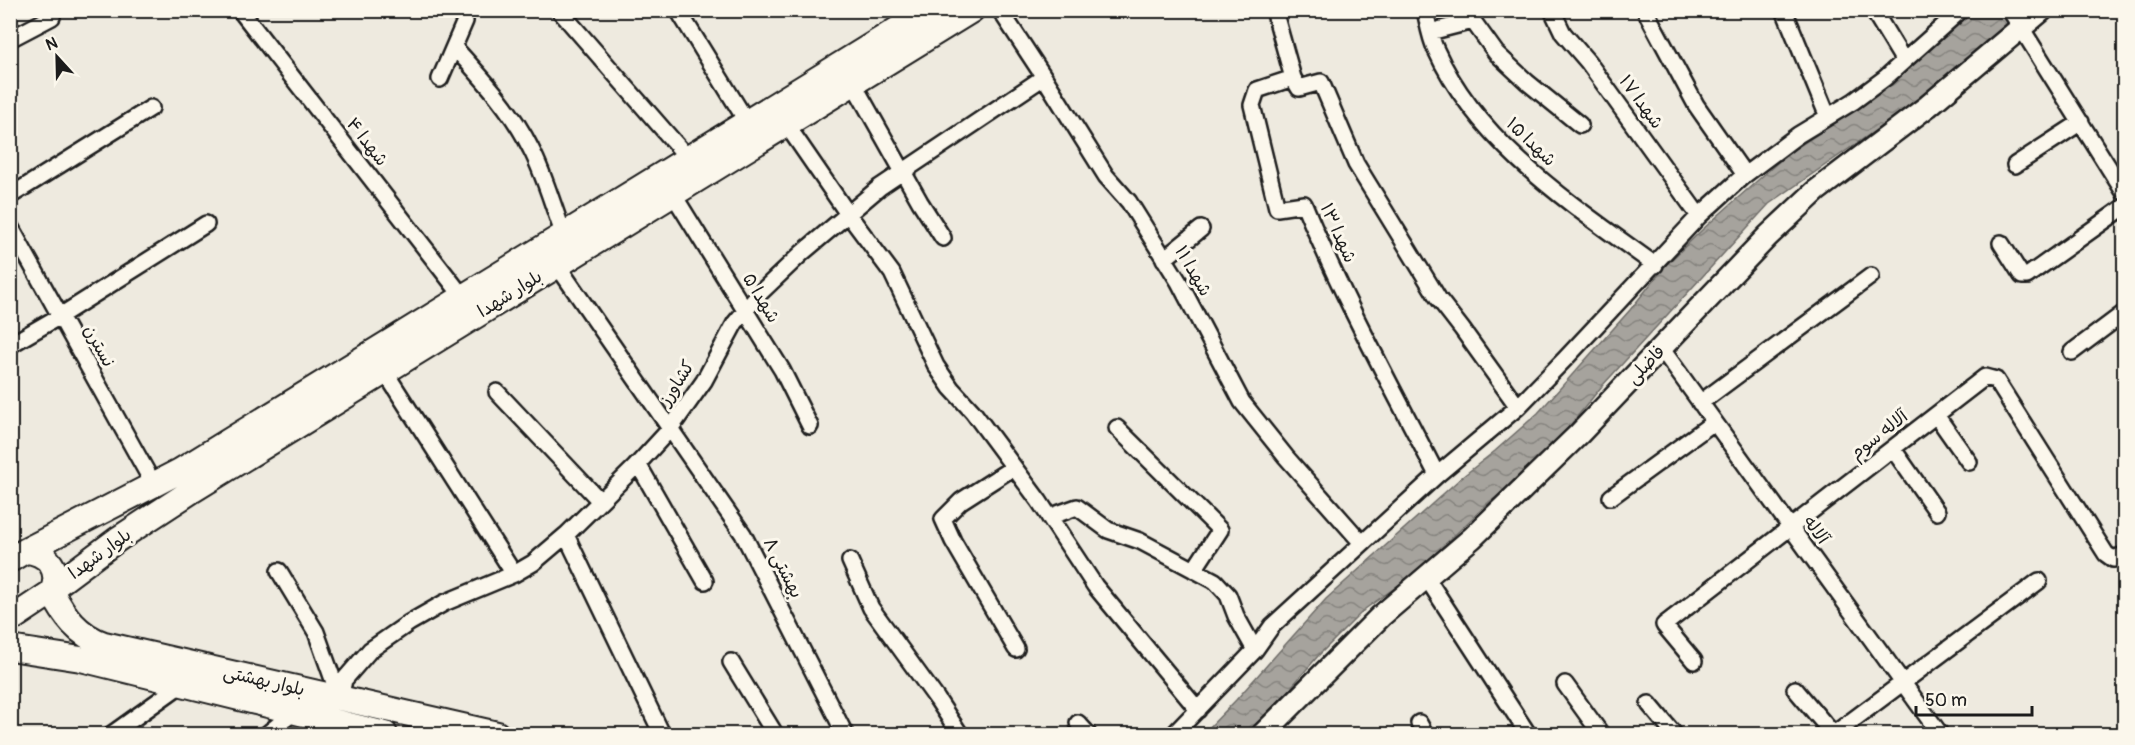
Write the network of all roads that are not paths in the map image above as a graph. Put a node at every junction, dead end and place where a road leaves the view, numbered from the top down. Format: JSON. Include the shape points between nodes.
{"nodes":[{"id":1,"x":240,"y":10,"type":"edge"},
{"id":2,"x":559,"y":10,"type":"edge"},
{"id":3,"x":678,"y":10,"type":"edge"},
{"id":4,"x":929,"y":10,"type":"edge"},
{"id":5,"x":972,"y":10,"type":"edge"},
{"id":6,"x":1000,"y":10,"type":"edge"},
{"id":7,"x":1274,"y":10,"type":"edge"},
{"id":8,"x":1425,"y":10,"type":"edge"},
{"id":9,"x":1552,"y":10,"type":"edge"},
{"id":10,"x":1645,"y":10,"type":"edge"},
{"id":11,"x":1784,"y":10,"type":"edge"},
{"id":12,"x":1873,"y":10,"type":"edge"},
{"id":13,"x":1961,"y":10,"type":"edge"},
{"id":14,"x":2042,"y":10,"type":"edge"},
{"id":15,"x":52,"y":17,"type":"dead end"},
{"id":16,"x":2016,"y":19,"type":"edge"},
{"id":17,"x":465,"y":21,"type":"dead end"},
{"id":18,"x":1430,"y":32,"type":"junction"},
{"id":19,"x":10,"y":39,"type":"edge"},
{"id":20,"x":454,"y":47,"type":"junction"},
{"id":21,"x":1904,"y":61,"type":"junction"},
{"id":22,"x":1044,"y":77,"type":"junction"},
{"id":23,"x":1293,"y":78,"type":"junction"},
{"id":24,"x":440,"y":79,"type":"dead end"},
{"id":25,"x":853,"y":83,"type":"junction"},
{"id":26,"x":151,"y":108,"type":"dead end"},
{"id":27,"x":1828,"y":117,"type":"junction"},
{"id":28,"x":747,"y":122,"type":"junction"},
{"id":29,"x":2081,"y":122,"type":"junction"},
{"id":30,"x":786,"y":124,"type":"junction"},
{"id":31,"x":1580,"y":125,"type":"dead end"},
{"id":32,"x":688,"y":158,"type":"junction"},
{"id":33,"x":2015,"y":165,"type":"dead end"},
{"id":34,"x":904,"y":171,"type":"junction"},
{"id":35,"x":1745,"y":175,"type":"junction"},
{"id":36,"x":2124,"y":192,"type":"edge"},
{"id":37,"x":673,"y":194,"type":"junction"},
{"id":38,"x":10,"y":196,"type":"edge"},
{"id":39,"x":2124,"y":207,"type":"edge"},
{"id":40,"x":848,"y":214,"type":"junction"},
{"id":41,"x":1700,"y":216,"type":"junction"},
{"id":42,"x":206,"y":224,"type":"dead end"},
{"id":43,"x":10,"y":226,"type":"edge"},
{"id":44,"x":1201,"y":229,"type":"dead end"},
{"id":45,"x":564,"y":235,"type":"junction"},
{"id":46,"x":943,"y":238,"type":"dead end"},
{"id":47,"x":2001,"y":243,"type":"dead end"},
{"id":48,"x":1164,"y":259,"type":"junction"},
{"id":49,"x":1655,"y":265,"type":"junction"},
{"id":50,"x":557,"y":266,"type":"junction"},
{"id":51,"x":1870,"y":276,"type":"dead end"},
{"id":52,"x":463,"y":297,"type":"junction"},
{"id":53,"x":746,"y":309,"type":"junction"},
{"id":54,"x":2124,"y":313,"type":"edge"},
{"id":55,"x":60,"y":316,"type":"junction"},
{"id":56,"x":10,"y":345,"type":"edge"},
{"id":57,"x":1661,"y":348,"type":"junction"},
{"id":58,"x":2072,"y":352,"type":"dead end"},
{"id":59,"x":385,"y":372,"type":"junction"},
{"id":60,"x":497,"y":392,"type":"dead end"},
{"id":61,"x":1700,"y":403,"type":"junction"},
{"id":62,"x":1518,"y":406,"type":"junction"},
{"id":63,"x":1936,"y":415,"type":"junction"},
{"id":64,"x":1714,"y":422,"type":"junction"},
{"id":65,"x":810,"y":426,"type":"dead end"},
{"id":66,"x":1118,"y":428,"type":"dead end"},
{"id":67,"x":670,"y":429,"type":"junction"},
{"id":68,"x":1893,"y":448,"type":"junction"},
{"id":69,"x":1969,"y":462,"type":"dead end"},
{"id":70,"x":638,"y":464,"type":"junction"},
{"id":71,"x":1014,"y":467,"type":"junction"},
{"id":72,"x":1437,"y":475,"type":"junction"},
{"id":73,"x":154,"y":484,"type":"junction"},
{"id":74,"x":1611,"y":497,"type":"dead end"},
{"id":75,"x":600,"y":501,"type":"junction"},
{"id":76,"x":1937,"y":512,"type":"dead end"},
{"id":77,"x":1049,"y":516,"type":"junction"},
{"id":78,"x":89,"y":518,"type":"junction"},
{"id":79,"x":1791,"y":528,"type":"junction"},
{"id":80,"x":566,"y":535,"type":"junction"},
{"id":81,"x":118,"y":539,"type":"junction"},
{"id":82,"x":1362,"y":543,"type":"junction"},
{"id":83,"x":18,"y":555,"type":"edge"},
{"id":84,"x":2124,"y":555,"type":"edge"},
{"id":85,"x":850,"y":561,"type":"dead end"},
{"id":86,"x":1194,"y":570,"type":"junction"},
{"id":87,"x":279,"y":571,"type":"dead end"},
{"id":88,"x":514,"y":574,"type":"junction"},
{"id":89,"x":1426,"y":577,"type":"junction"},
{"id":90,"x":705,"y":581,"type":"dead end"},
{"id":91,"x":2039,"y":582,"type":"dead end"},
{"id":92,"x":54,"y":589,"type":"junction"},
{"id":93,"x":10,"y":620,"type":"edge"},
{"id":94,"x":10,"y":648,"type":"edge"},
{"id":95,"x":1016,"y":649,"type":"dead end"},
{"id":96,"x":1255,"y":650,"type":"junction"},
{"id":97,"x":1694,"y":661,"type":"dead end"},
{"id":98,"x":731,"y":662,"type":"dead end"},
{"id":99,"x":1902,"y":682,"type":"junction"},
{"id":100,"x":182,"y":684,"type":"junction"},
{"id":101,"x":1564,"y":684,"type":"dead end"},
{"id":102,"x":1795,"y":689,"type":"dead end"},
{"id":103,"x":340,"y":699,"type":"junction"},
{"id":104,"x":1649,"y":704,"type":"dead end"},
{"id":105,"x":1198,"y":710,"type":"junction"},
{"id":106,"x":293,"y":713,"type":"junction"},
{"id":107,"x":334,"y":722,"type":"junction"},
{"id":108,"x":112,"y":735,"type":"edge"},
{"id":109,"x":267,"y":735,"type":"edge"},
{"id":110,"x":386,"y":735,"type":"edge"},
{"id":111,"x":497,"y":735,"type":"edge"},
{"id":112,"x":662,"y":735,"type":"edge"},
{"id":113,"x":775,"y":735,"type":"edge"},
{"id":114,"x":845,"y":735,"type":"edge"},
{"id":115,"x":960,"y":735,"type":"edge"},
{"id":116,"x":1174,"y":735,"type":"edge"},
{"id":117,"x":1263,"y":735,"type":"edge"},
{"id":118,"x":1528,"y":735,"type":"edge"},
{"id":119,"x":1601,"y":735,"type":"edge"},
{"id":120,"x":1674,"y":735,"type":"edge"},
{"id":121,"x":1833,"y":735,"type":"edge"},
{"id":122,"x":1940,"y":735,"type":"edge"}],
"edges":[{"from":1,"to":52,"type":"street","name":"شهدا ۴"},
{"from":2,"to":32,"type":"street"},
{"from":3,"to":28,"type":"street"},
{"from":4,"to":28,"type":"main road","name":"بلوار شهدا"},
{"from":5,"to":25,"type":"main road","name":"بلوار شهدا"},
{"from":6,"to":22,"type":"street","name":"شهدا ۱۱"},
{"from":7,"to":23,"type":"street"},
{"from":8,"to":18,"type":"street","name":"شهدا ۱۵"},
{"from":9,"to":41,"type":"street","name":"شهدا ۱۷","via":[[1563,33]]},
{"from":10,"to":35,"type":"street","via":[[1695,105]]},
{"from":11,"to":27,"type":"street"},
{"from":12,"to":21,"type":"street"},
{"from":13,"to":21,"type":"street"},
{"from":14,"to":16,"type":"main road","name":"فاضلی"},
{"from":15,"to":19,"type":"street"},
{"from":16,"to":29,"type":"street"},
{"from":16,"to":57,"type":"main road","name":"فاضلی","via":[[1928,106],[1816,192],[1768,236]]},
{"from":17,"to":20,"type":"street"},
{"from":18,"to":31,"type":"street","via":[[1473,21],[1496,53]]},
{"from":18,"to":49,"type":"street","name":"شهدا ۱۵","via":[[1455,86],[1492,132],[1554,191]]},
{"from":20,"to":24,"type":"street"},
{"from":20,"to":45,"type":"street","via":[[515,119],[532,151]]},
{"from":21,"to":27,"type":"street"},
{"from":22,"to":34,"type":"street","name":"کشاورز"},
{"from":22,"to":48,"type":"street","name":"شهدا ۱۱"},
{"from":23,"to":62,"type":"street","via":[[1299,88],[1321,82],[1356,164],[1404,244],[1438,298]]},
{"from":23,"to":72,"type":"street","name":"شهدا ۱۳","via":[[1257,90],[1252,105],[1277,208],[1304,204],[1321,246]]},
{"from":25,"to":30,"type":"main road","name":"بلوار شهدا"},
{"from":25,"to":34,"type":"street"},
{"from":26,"to":38,"type":"street"},
{"from":27,"to":35,"type":"street"},
{"from":28,"to":32,"type":"main road","name":"بلوار شهدا"},
{"from":29,"to":33,"type":"street"},
{"from":29,"to":36,"type":"street"},
{"from":30,"to":37,"type":"main road","name":"بلوار شهدا"},
{"from":30,"to":40,"type":"street"},
{"from":32,"to":45,"type":"main road","name":"بلوار شهدا"},
{"from":34,"to":40,"type":"street","name":"کشاورز"},
{"from":34,"to":46,"type":"street"},
{"from":35,"to":41,"type":"street"},
{"from":37,"to":50,"type":"main road","name":"بلوار شهدا"},
{"from":37,"to":53,"type":"street","name":"شهدا ۵"},
{"from":39,"to":47,"type":"street","via":[[2027,276],[2022,276]]},
{"from":40,"to":53,"type":"street","name":"کشاورز"},
{"from":40,"to":71,"type":"street","via":[[892,273],[936,366]]},
{"from":41,"to":49,"type":"street"},
{"from":42,"to":55,"type":"street"},
{"from":43,"to":55,"type":"street","name":"نسترن"},
{"from":44,"to":48,"type":"street"},
{"from":45,"to":52,"type":"main road","name":"بلوار شهدا"},
{"from":48,"to":82,"type":"street","name":"شهدا ۱۱","via":[[1242,402]]},
{"from":49,"to":62,"type":"street"},
{"from":50,"to":59,"type":"main road","name":"بلوار شهدا"},
{"from":50,"to":67,"type":"street","name":"بهشتی ۸"},
{"from":51,"to":61,"type":"street"},
{"from":52,"to":73,"type":"main road","name":"بلوار شهدا"},
{"from":53,"to":65,"type":"street","name":"شهدا ۵"},
{"from":53,"to":67,"type":"street","name":"کشاورز","via":[[704,381]]},
{"from":54,"to":58,"type":"street"},
{"from":55,"to":56,"type":"street"},
{"from":55,"to":73,"type":"street","name":"نسترن"},
{"from":57,"to":61,"type":"street","name":"آلاله"},
{"from":57,"to":89,"type":"main road","name":"فاضلی","via":[[1580,434]]},
{"from":59,"to":81,"type":"main road","name":"بلوار شهدا"},
{"from":59,"to":88,"type":"street"},
{"from":60,"to":75,"type":"street"},
{"from":61,"to":64,"type":"street","name":"آلاله"},
{"from":62,"to":72,"type":"street"},
{"from":63,"to":68,"type":"street","name":"آلاله سوم"},
{"from":63,"to":69,"type":"street"},
{"from":63,"to":84,"type":"street","name":"آلاله سوم","via":[[1985,377],[1992,377],[2106,554],[2113,559]]},
{"from":64,"to":74,"type":"street"},
{"from":64,"to":79,"type":"street","name":"آلاله"},
{"from":66,"to":86,"type":"street","via":[[1220,530]]},
{"from":67,"to":70,"type":"street","name":"کشاورز"},
{"from":67,"to":114,"type":"street","name":"بهشتی ۸","via":[[743,534]]},
{"from":68,"to":76,"type":"street"},
{"from":68,"to":79,"type":"street","name":"آلاله سوم"},
{"from":70,"to":75,"type":"street","name":"کشاورز"},
{"from":70,"to":90,"type":"street"},
{"from":71,"to":77,"type":"street"},
{"from":71,"to":95,"type":"street","via":[[962,501],[943,519]]},
{"from":72,"to":82,"type":"street"},
{"from":73,"to":78,"type":"main road","name":"بلوار شهدا"},
{"from":75,"to":80,"type":"street","name":"کشاورز"},
{"from":77,"to":86,"type":"street","via":[[1077,507],[1108,530],[1140,541]]},
{"from":77,"to":105,"type":"street","via":[[1095,586]]},
{"from":78,"to":81,"type":"main road","via":[[78,539],[85,545],[95,547]]},
{"from":78,"to":83,"type":"main road","name":"بلوار شهدا"},
{"from":79,"to":97,"type":"street","name":"آلاله سوم","via":[[1664,625]]},
{"from":79,"to":99,"type":"street","name":"آلاله"},
{"from":80,"to":88,"type":"street","name":"کشاورز"},
{"from":80,"to":112,"type":"street"},
{"from":81,"to":92,"type":"main road","name":"بلوار شهدا"},
{"from":82,"to":96,"type":"street","via":[[1272,626]]},
{"from":83,"to":92,"type":"main road","name":"بلوار بهشتی","via":[[39,553],[49,561],[55,573]]},
{"from":85,"to":115,"type":"street","via":[[871,608]]},
{"from":86,"to":96,"type":"street","via":[[1215,581],[1228,595]]},
{"from":87,"to":103,"type":"street","via":[[316,632]]},
{"from":88,"to":103,"type":"street","name":"کشاورز","via":[[444,603],[370,650],[344,680]]},
{"from":89,"to":117,"type":"main road","name":"فاضلی","via":[[1381,616]]},
{"from":89,"to":118,"type":"street"},
{"from":91,"to":99,"type":"street"},
{"from":92,"to":93,"type":"main road","name":"بلوار شهدا"},
{"from":92,"to":103,"type":"main road","name":"بلوار بهشتی","via":[[68,620],[94,640]]},
{"from":94,"to":100,"type":"main road","name":"بلوار بهشتی","via":[[81,659]]},
{"from":96,"to":105,"type":"street"},
{"from":98,"to":113,"type":"street"},
{"from":99,"to":121,"type":"street"},
{"from":99,"to":122,"type":"street","name":"آلاله"},
{"from":100,"to":106,"type":"main road","name":"بلوار بهشتی"},
{"from":100,"to":108,"type":"street"},
{"from":101,"to":119,"type":"street"},
{"from":102,"to":121,"type":"street"},
{"from":103,"to":107,"type":"main road"},
{"from":103,"to":111,"type":"main road","name":"بلوار بهشتی"},
{"from":104,"to":120,"type":"street"},
{"from":105,"to":116,"type":"street"},
{"from":106,"to":107,"type":"main road","name":"بلوار بهشتی"},
{"from":106,"to":109,"type":"street"},
{"from":107,"to":110,"type":"main road","name":"بلوار بهشتی"}]}
